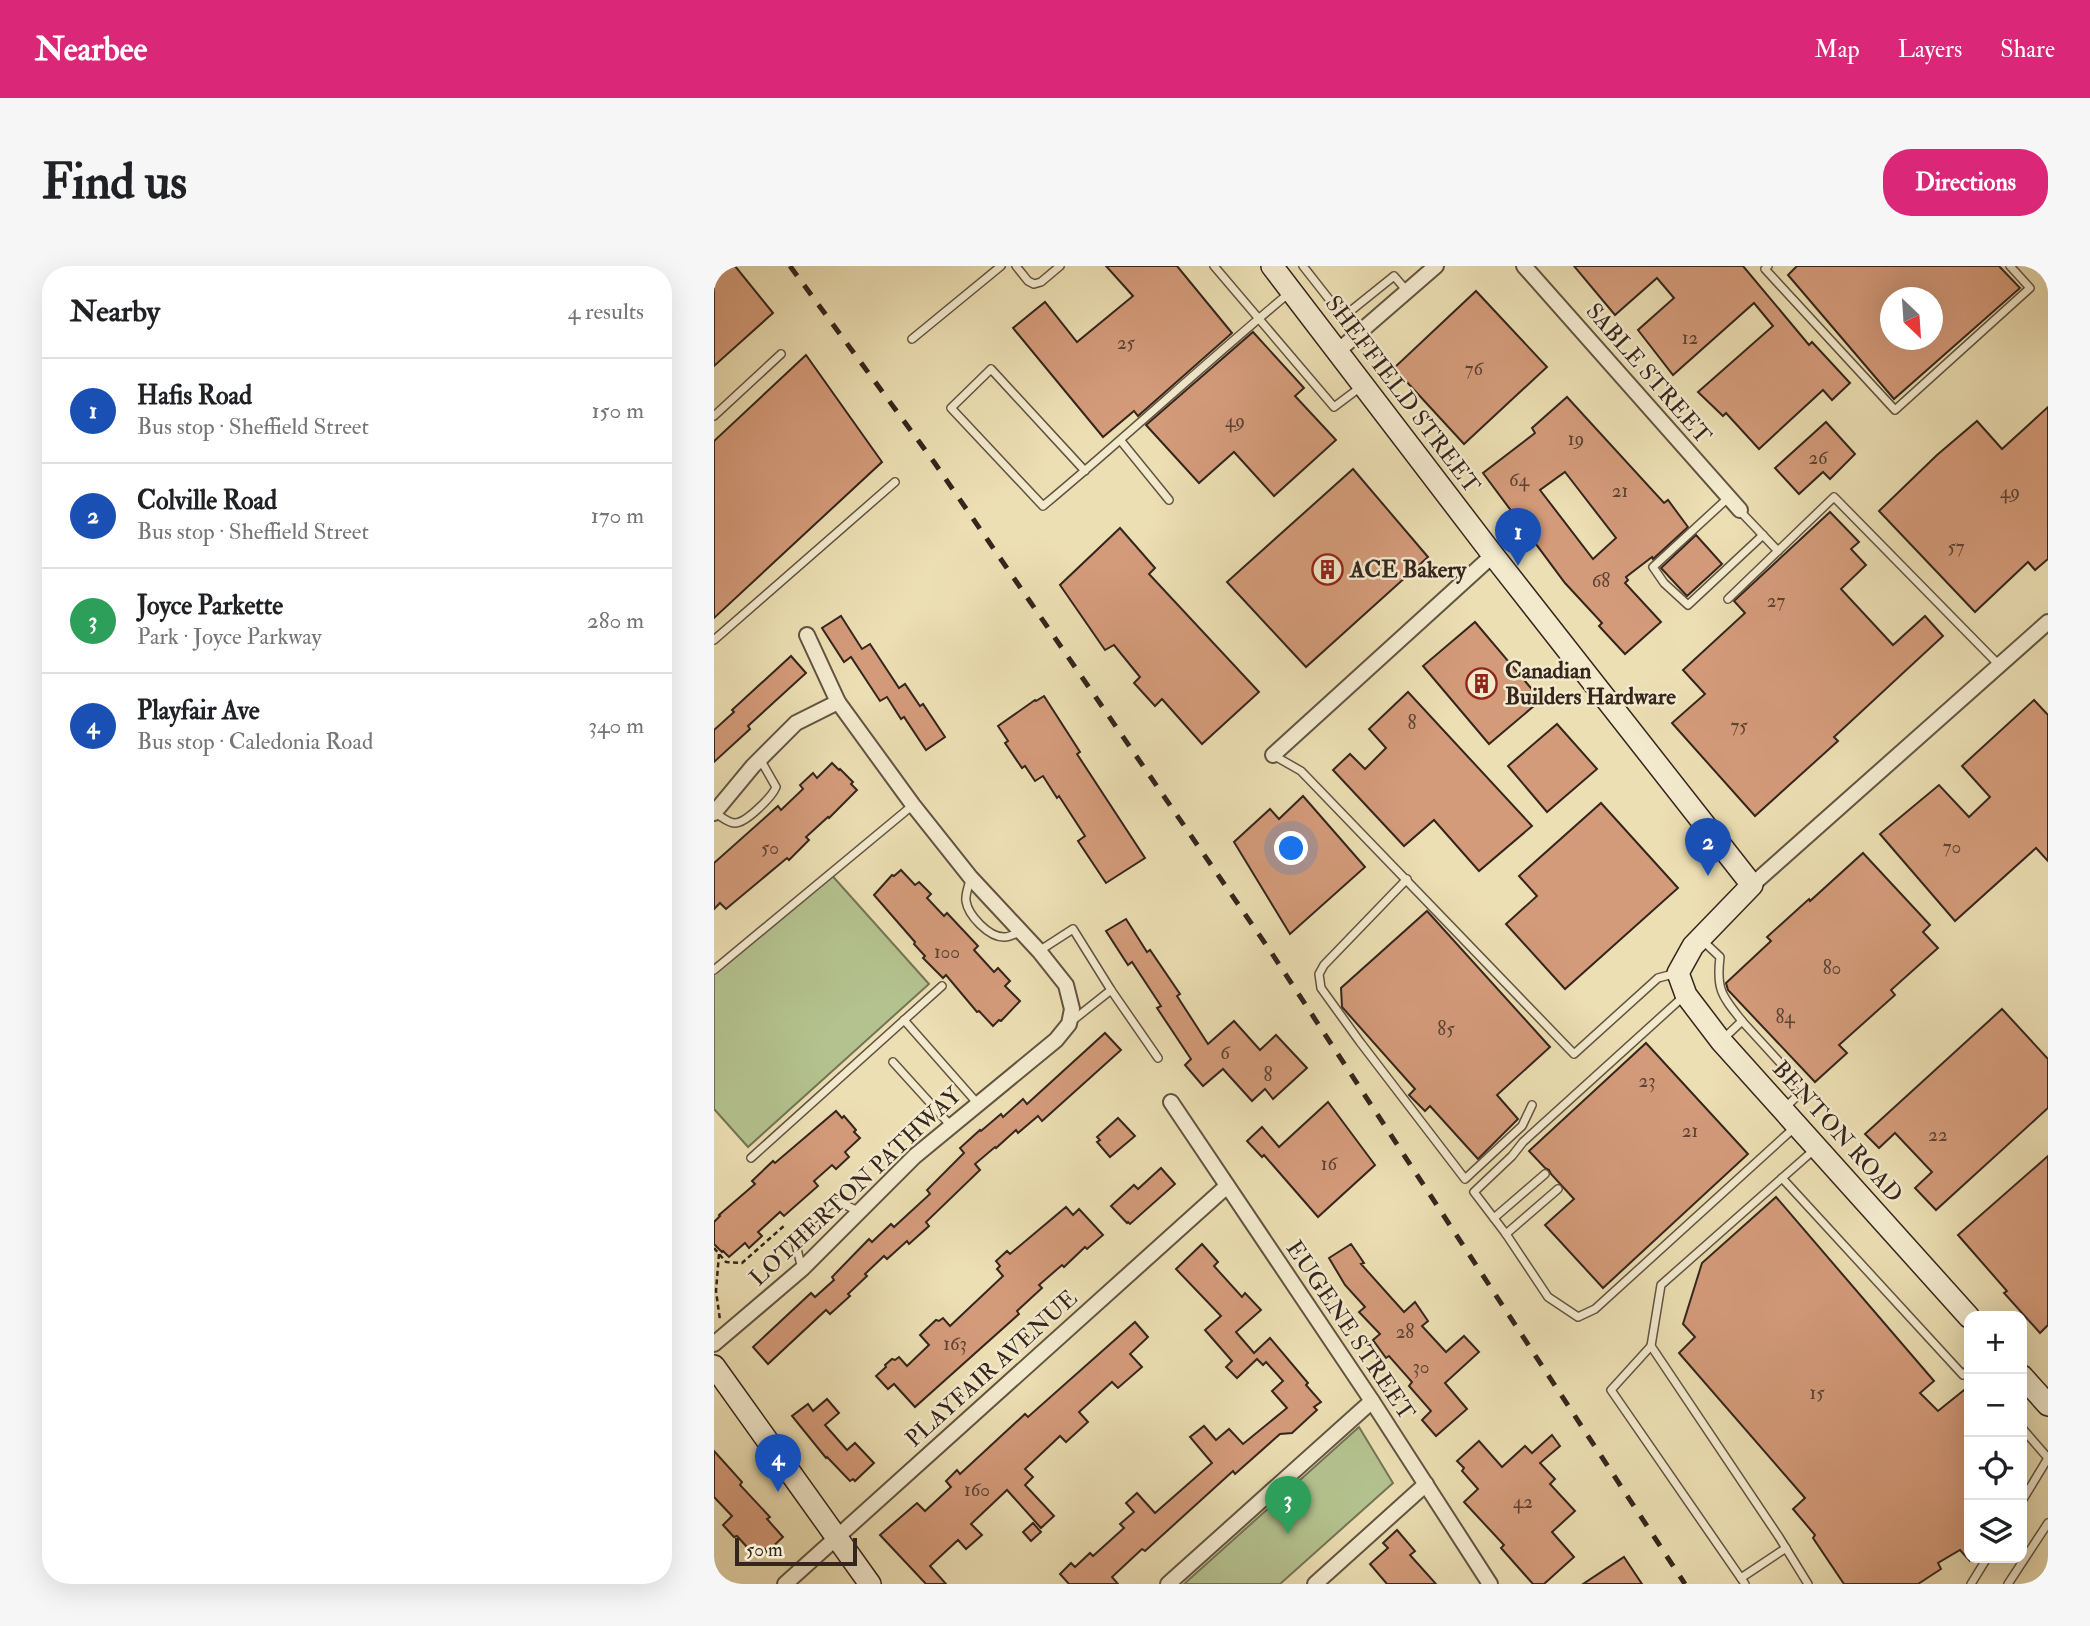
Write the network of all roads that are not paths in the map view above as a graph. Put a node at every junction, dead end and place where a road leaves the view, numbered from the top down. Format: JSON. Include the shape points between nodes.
{"nodes":[{"id":1,"x":1001,"y":266,"type":"edge"},
{"id":2,"x":1016,"y":266,"type":"edge"},
{"id":3,"x":1060,"y":266,"type":"edge"},
{"id":4,"x":1214,"y":266,"type":"edge"},
{"id":5,"x":1272,"y":266,"type":"edge"},
{"id":6,"x":1303,"y":266,"type":"edge"},
{"id":7,"x":1436,"y":266,"type":"edge"},
{"id":8,"x":1524,"y":266,"type":"edge"},
{"id":9,"x":1768,"y":266,"type":"edge"},
{"id":10,"x":2010,"y":266,"type":"edge"},
{"id":11,"x":1292,"y":291,"type":"junction"},
{"id":12,"x":1407,"y":291,"type":"junction"},
{"id":13,"x":1259,"y":319,"type":"junction"},
{"id":14,"x":912,"y":339,"type":"dead end"},
{"id":15,"x":1338,"y":351,"type":"junction"},
{"id":16,"x":781,"y":354,"type":"dead end"},
{"id":17,"x":1362,"y":386,"type":"junction"},
{"id":18,"x":714,"y":416,"type":"edge"},
{"id":19,"x":1121,"y":441,"type":"junction"},
{"id":20,"x":1085,"y":471,"type":"junction"},
{"id":21,"x":895,"y":482,"type":"dead end"},
{"id":22,"x":1728,"y":498,"type":"junction"},
{"id":23,"x":1170,"y":500,"type":"dead end"},
{"id":24,"x":1740,"y":510,"type":"joint"},
{"id":25,"x":1763,"y":535,"type":"junction"},
{"id":26,"x":1778,"y":551,"type":"junction"},
{"id":27,"x":1493,"y":555,"type":"junction"},
{"id":28,"x":1728,"y":598,"type":"dead end"},
{"id":29,"x":2048,"y":621,"type":"edge"},
{"id":30,"x":807,"y":635,"type":"dead end"},
{"id":31,"x":714,"y":640,"type":"edge"},
{"id":32,"x":1999,"y":665,"type":"junction"},
{"id":33,"x":838,"y":702,"type":"junction"},
{"id":34,"x":1273,"y":755,"type":"joint"},
{"id":35,"x":760,"y":759,"type":"junction"},
{"id":36,"x":913,"y":805,"type":"junction"},
{"id":37,"x":714,"y":813,"type":"edge"},
{"id":38,"x":971,"y":878,"type":"junction"},
{"id":39,"x":1407,"y":879,"type":"junction"},
{"id":40,"x":1752,"y":885,"type":"junction"},
{"id":41,"x":1021,"y":932,"type":"junction"},
{"id":42,"x":1700,"y":939,"type":"junction"},
{"id":43,"x":1039,"y":951,"type":"junction"},
{"id":44,"x":714,"y":970,"type":"edge"},
{"id":45,"x":1678,"y":973,"type":"junction"},
{"id":46,"x":942,"y":986,"type":"dead end"},
{"id":47,"x":1111,"y":990,"type":"junction"},
{"id":48,"x":1686,"y":995,"type":"junction"},
{"id":49,"x":904,"y":1020,"type":"junction"},
{"id":50,"x":1742,"y":1021,"type":"junction"},
{"id":51,"x":1069,"y":1024,"type":"junction"},
{"id":52,"x":1721,"y":1041,"type":"junction"},
{"id":53,"x":1158,"y":1058,"type":"dead end"},
{"id":54,"x":893,"y":1062,"type":"dead end"},
{"id":55,"x":1171,"y":1102,"type":"dead end"},
{"id":56,"x":978,"y":1104,"type":"junction"},
{"id":57,"x":1532,"y":1105,"type":"dead end"},
{"id":58,"x":1790,"y":1117,"type":"junction"},
{"id":59,"x":951,"y":1126,"type":"junction"},
{"id":60,"x":1817,"y":1147,"type":"junction"},
{"id":61,"x":751,"y":1158,"type":"dead end"},
{"id":62,"x":1545,"y":1174,"type":"dead end"},
{"id":63,"x":1782,"y":1178,"type":"junction"},
{"id":64,"x":1227,"y":1186,"type":"junction"},
{"id":65,"x":1558,"y":1189,"type":"dead end"},
{"id":66,"x":858,"y":1211,"type":"junction"},
{"id":67,"x":1494,"y":1218,"type":"junction"},
{"id":68,"x":1506,"y":1234,"type":"junction"},
{"id":69,"x":802,"y":1269,"type":"junction"},
{"id":70,"x":1964,"y":1311,"type":"edge"},
{"id":71,"x":714,"y":1344,"type":"edge"},
{"id":72,"x":1651,"y":1346,"type":"junction"},
{"id":73,"x":714,"y":1366,"type":"edge"},
{"id":74,"x":1964,"y":1374,"type":"edge"},
{"id":75,"x":2027,"y":1382,"type":"edge"},
{"id":76,"x":1372,"y":1401,"type":"junction"},
{"id":77,"x":2048,"y":1405,"type":"edge"},
{"id":78,"x":2027,"y":1434,"type":"edge"},
{"id":79,"x":2048,"y":1458,"type":"edge"},
{"id":80,"x":1426,"y":1484,"type":"junction"},
{"id":81,"x":2023,"y":1500,"type":"edge"},
{"id":82,"x":2048,"y":1523,"type":"edge"},
{"id":83,"x":837,"y":1537,"type":"junction"},
{"id":84,"x":1786,"y":1548,"type":"junction"},
{"id":85,"x":1984,"y":1563,"type":"edge"},
{"id":86,"x":1743,"y":1581,"type":"edge"},
{"id":87,"x":785,"y":1584,"type":"edge"},
{"id":88,"x":870,"y":1584,"type":"edge"},
{"id":89,"x":1168,"y":1584,"type":"edge"},
{"id":90,"x":1315,"y":1584,"type":"edge"},
{"id":91,"x":1490,"y":1584,"type":"edge"},
{"id":92,"x":1808,"y":1584,"type":"edge"},
{"id":93,"x":1970,"y":1584,"type":"edge"},
{"id":94,"x":2008,"y":1584,"type":"edge"}],
"edges":[{"from":1,"to":14,"type":"lane"},
{"from":2,"to":3,"type":"lane","via":[[1034,284]]},
{"from":4,"to":13,"type":"lane"},
{"from":5,"to":11,"type":"street","name":"SHEFFIELD STREET"},
{"from":6,"to":12,"type":"lane","via":[[1343,317],[1394,276]]},
{"from":7,"to":12,"type":"street"},
{"from":8,"to":22,"type":"street","name":"SABLE STREET"},
{"from":9,"to":10,"type":"lane","via":[[1765,269],[1895,410],[2030,288]]},
{"from":11,"to":13,"type":"lane"},
{"from":11,"to":15,"type":"street","name":"SHEFFIELD STREET"},
{"from":12,"to":15,"type":"street"},
{"from":13,"to":17,"type":"lane","via":[[1334,407]]},
{"from":13,"to":19,"type":"lane"},
{"from":15,"to":17,"type":"street","name":"SHEFFIELD STREET"},
{"from":16,"to":18,"type":"lane"},
{"from":17,"to":27,"type":"street","name":"SHEFFIELD STREET"},
{"from":19,"to":20,"type":"lane"},
{"from":19,"to":23,"type":"lane"},
{"from":20,"to":20,"type":"lane","via":[[1043,506],[951,408],[991,369]]},
{"from":21,"to":31,"type":"lane"},
{"from":22,"to":24,"type":"street","name":"SABLE STREET"},
{"from":22,"to":25,"type":"lane","via":[[1653,567],[1664,583],[1688,605]]},
{"from":24,"to":25,"type":"lane"},
{"from":25,"to":26,"type":"lane"},
{"from":26,"to":28,"type":"lane"},
{"from":26,"to":32,"type":"lane","via":[[1834,497]]},
{"from":27,"to":34,"type":"street"},
{"from":27,"to":40,"type":"street","name":"SHEFFIELD STREET"},
{"from":29,"to":32,"type":"street"},
{"from":30,"to":33,"type":"street"},
{"from":32,"to":40,"type":"street"},
{"from":33,"to":35,"type":"street","via":[[796,723]]},
{"from":33,"to":36,"type":"street"},
{"from":34,"to":39,"type":"lane","via":[[1301,771]]},
{"from":35,"to":37,"type":"street"},
{"from":35,"to":37,"type":"lane","via":[[776,787],[773,793],[744,820],[732,823]]},
{"from":36,"to":38,"type":"street"},
{"from":36,"to":44,"type":"lane"},
{"from":38,"to":41,"type":"street"},
{"from":38,"to":41,"type":"lane","via":[[966,895],[971,914],[993,935]]},
{"from":39,"to":45,"type":"lane","via":[[1574,1054],[1658,978]]},
{"from":39,"to":57,"type":"lane","via":[[1324,965],[1319,974],[1321,988],[1465,1179],[1522,1126]]},
{"from":40,"to":42,"type":"street"},
{"from":41,"to":43,"type":"street"},
{"from":42,"to":45,"type":"street"},
{"from":42,"to":50,"type":"lane","via":[[1720,957],[1718,978],[1723,996]]},
{"from":43,"to":47,"type":"lane","via":[[1073,929]]},
{"from":43,"to":51,"type":"street","via":[[1069,991]]},
{"from":45,"to":48,"type":"street","name":"BENTON ROAD"},
{"from":46,"to":49,"type":"lane"},
{"from":47,"to":51,"type":"lane"},
{"from":47,"to":53,"type":"lane"},
{"from":48,"to":52,"type":"street","name":"BENTON ROAD"},
{"from":48,"to":67,"type":"lane","via":[[1474,1192]]},
{"from":49,"to":56,"type":"lane"},
{"from":49,"to":61,"type":"lane"},
{"from":50,"to":52,"type":"lane"},
{"from":50,"to":58,"type":"lane","via":[[1804,1089]]},
{"from":51,"to":56,"type":"street","name":"LOTHERTON PATHWAY"},
{"from":52,"to":58,"type":"street","name":"BENTON ROAD"},
{"from":54,"to":59,"type":"lane"},
{"from":55,"to":64,"type":"street","name":"EUGENE STREET"},
{"from":56,"to":59,"type":"street","name":"LOTHERTON PATHWAY"},
{"from":58,"to":60,"type":"street","name":"BENTON ROAD"},
{"from":58,"to":68,"type":"lane","via":[[1595,1309],[1578,1317],[1548,1297]]},
{"from":59,"to":66,"type":"street","name":"LOTHERTON PATHWAY"},
{"from":60,"to":63,"type":"lane"},
{"from":60,"to":70,"type":"street","name":"BENTON ROAD"},
{"from":62,"to":67,"type":"lane"},
{"from":63,"to":72,"type":"lane","via":[[1661,1286]]},
{"from":63,"to":74,"type":"lane"},
{"from":64,"to":76,"type":"street","name":"EUGENE STREET"},
{"from":64,"to":83,"type":"street","name":"PLAYFAIR AVENUE"},
{"from":65,"to":68,"type":"lane"},
{"from":66,"to":69,"type":"street","name":"LOTHERTON PATHWAY"},
{"from":66,"to":69,"type":"lane","via":[[839,1202],[830,1205],[798,1232],[795,1241]]},
{"from":67,"to":68,"type":"lane"},
{"from":69,"to":71,"type":"street","name":"LOTHERTON PATHWAY"},
{"from":72,"to":84,"type":"lane"},
{"from":72,"to":86,"type":"lane","via":[[1611,1390]]},
{"from":73,"to":83,"type":"street"},
{"from":75,"to":77,"type":"street"},
{"from":76,"to":80,"type":"street","name":"EUGENE STREET"},
{"from":76,"to":89,"type":"street"},
{"from":78,"to":79,"type":"lane"},
{"from":79,"to":81,"type":"lane"},
{"from":80,"to":90,"type":"street"},
{"from":80,"to":91,"type":"street","name":"EUGENE STREET"},
{"from":82,"to":94,"type":"lane"},
{"from":83,"to":87,"type":"street","name":"PLAYFAIR AVENUE"},
{"from":83,"to":88,"type":"street"},
{"from":84,"to":86,"type":"lane"},
{"from":84,"to":92,"type":"lane"},
{"from":85,"to":93,"type":"lane"}]}
